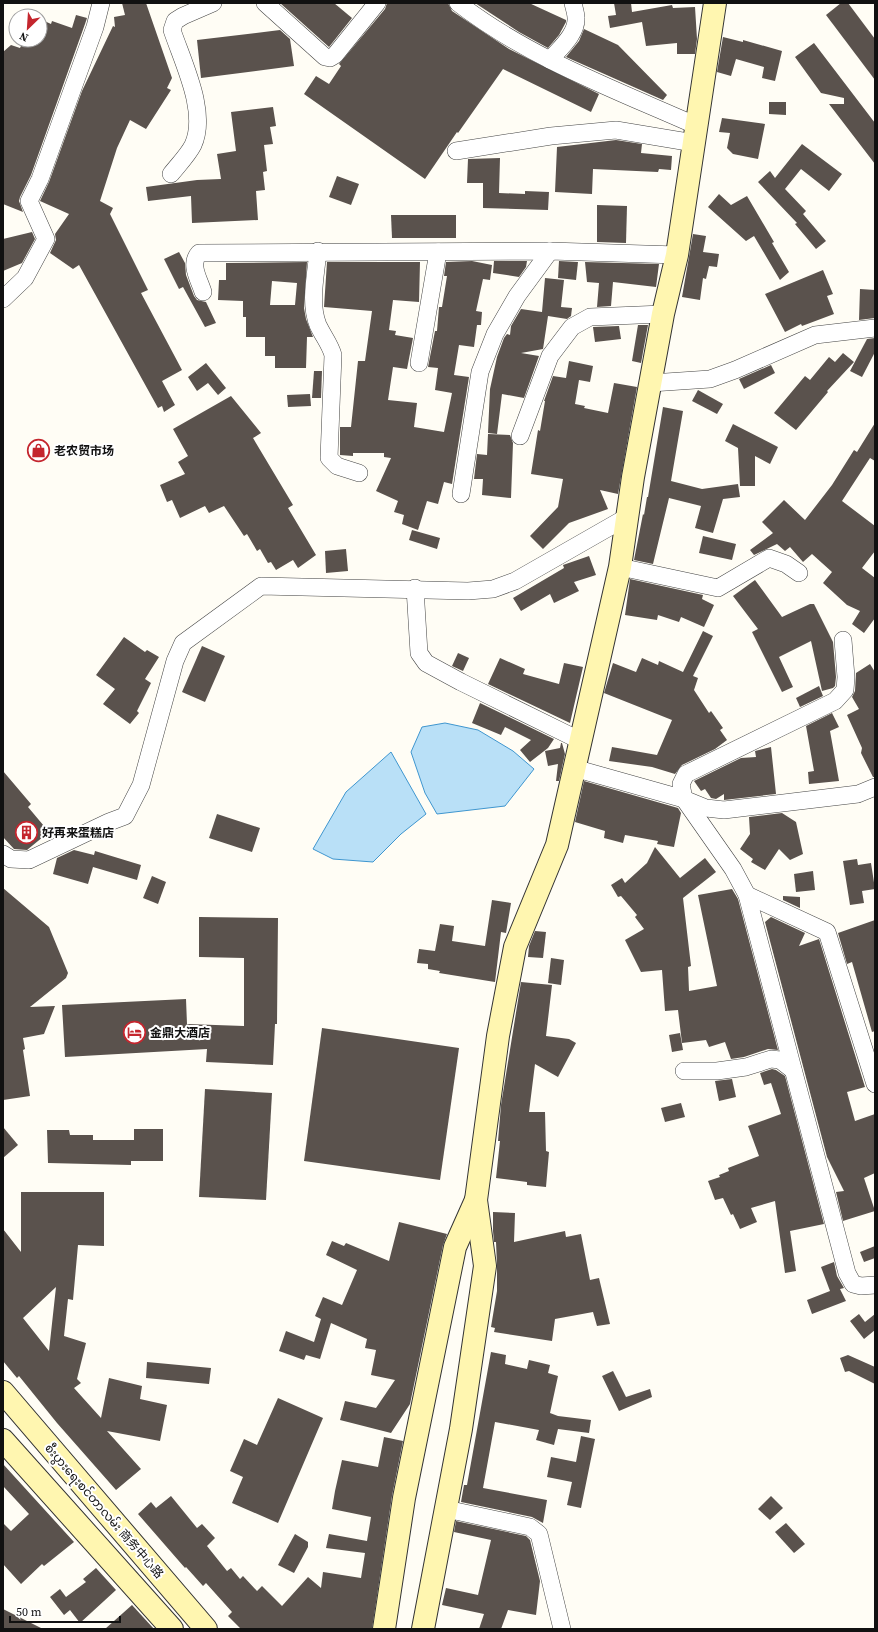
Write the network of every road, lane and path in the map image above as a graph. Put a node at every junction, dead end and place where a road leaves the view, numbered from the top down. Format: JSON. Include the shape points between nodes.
{"nodes":[{"id":1,"x":101,"y":3,"type":"edge"},
{"id":2,"x":214,"y":3,"type":"edge"},
{"id":3,"x":265,"y":3,"type":"edge"},
{"id":4,"x":377,"y":3,"type":"edge"},
{"id":5,"x":458,"y":3,"type":"edge"},
{"id":6,"x":573,"y":3,"type":"edge"},
{"id":7,"x":715,"y":3,"type":"edge"},
{"id":8,"x":550,"y":60,"type":"junction"},
{"id":9,"x":696,"y":134,"type":"junction"},
{"id":10,"x":456,"y":151,"type":"dead end"},
{"id":11,"x":171,"y":174,"type":"dead end"},
{"id":12,"x":550,"y":250,"type":"junction"},
{"id":13,"x":318,"y":251,"type":"junction"},
{"id":14,"x":438,"y":252,"type":"junction"},
{"id":15,"x":677,"y":254,"type":"junction"},
{"id":16,"x":203,"y":292,"type":"dead end"},
{"id":17,"x":3,"y":299,"type":"edge"},
{"id":18,"x":663,"y":314,"type":"junction"},
{"id":19,"x":875,"y":328,"type":"edge"},
{"id":20,"x":420,"y":363,"type":"dead end"},
{"id":21,"x":651,"y":383,"type":"junction"},
{"id":22,"x":520,"y":436,"type":"dead end"},
{"id":23,"x":359,"y":473,"type":"dead end"},
{"id":24,"x":461,"y":494,"type":"dead end"},
{"id":25,"x":627,"y":517,"type":"junction"},
{"id":26,"x":620,"y":567,"type":"junction"},
{"id":27,"x":799,"y":574,"type":"dead end"},
{"id":28,"x":415,"y":588,"type":"junction"},
{"id":29,"x":843,"y":640,"type":"dead end"},
{"id":30,"x":581,"y":741,"type":"junction"},
{"id":31,"x":574,"y":768,"type":"junction"},
{"id":32,"x":875,"y":787,"type":"edge"},
{"id":33,"x":684,"y":799,"type":"junction"},
{"id":34,"x":3,"y":854,"type":"edge"},
{"id":35,"x":747,"y":895,"type":"junction"},
{"id":36,"x":793,"y":1070,"type":"junction"},
{"id":37,"x":684,"y":1071,"type":"dead end"},
{"id":38,"x":875,"y":1084,"type":"edge"},
{"id":39,"x":476,"y":1200,"type":"junction"},
{"id":40,"x":875,"y":1285,"type":"edge"},
{"id":41,"x":3,"y":1392,"type":"edge"},
{"id":42,"x":3,"y":1440,"type":"edge"},
{"id":43,"x":93,"y":1497,"type":"junction"},
{"id":44,"x":446,"y":1509,"type":"junction"},
{"id":45,"x":70,"y":1514,"type":"junction"},
{"id":46,"x":172,"y":1629,"type":"edge"},
{"id":47,"x":206,"y":1629,"type":"edge"},
{"id":48,"x":384,"y":1629,"type":"edge"},
{"id":49,"x":423,"y":1629,"type":"edge"},
{"id":50,"x":562,"y":1629,"type":"edge"}],
"edges":[{"from":1,"to":17,"type":"street","via":[[95,27],[40,179],[28,202],[46,239],[25,278]]},
{"from":2,"to":11,"type":"street","via":[[175,21],[172,30],[195,99],[199,128],[193,146]]},
{"from":3,"to":4,"type":"street","via":[[325,57],[330,58]]},
{"from":5,"to":8,"type":"street","via":[[481,21]]},
{"from":6,"to":8,"type":"street","via":[[575,27]]},
{"from":7,"to":9,"type":"main road"},
{"from":8,"to":9,"type":"street"},
{"from":9,"to":10,"type":"street","via":[[616,130],[551,136]]},
{"from":9,"to":15,"type":"main road"},
{"from":12,"to":14,"type":"street"},
{"from":12,"to":15,"type":"street"},
{"from":12,"to":24,"type":"street","via":[[495,334],[480,372]]},
{"from":13,"to":14,"type":"street"},
{"from":13,"to":16,"type":"street","via":[[199,253],[193,263]]},
{"from":13,"to":23,"type":"street","via":[[313,307],[318,324],[334,355],[329,458],[337,466]]},
{"from":14,"to":20,"type":"street"},
{"from":15,"to":18,"type":"main road"},
{"from":18,"to":21,"type":"main road"},
{"from":18,"to":22,"type":"street","via":[[590,317],[572,327],[550,356]]},
{"from":19,"to":21,"type":"street","via":[[815,335],[735,370],[710,378]]},
{"from":21,"to":25,"type":"main road"},
{"from":25,"to":26,"type":"main road"},
{"from":25,"to":28,"type":"street","via":[[515,581],[493,589],[468,591]]},
{"from":26,"to":27,"type":"street","via":[[718,588],[770,558],[786,564]]},
{"from":26,"to":30,"type":"main road"},
{"from":28,"to":30,"type":"street","via":[[420,653],[426,663]]},
{"from":28,"to":34,"type":"street","via":[[261,586],[183,643],[175,661],[142,785],[125,816],[29,860],[11,859]]},
{"from":29,"to":33,"type":"street","via":[[845,690],[835,700],[686,774],[681,784]]},
{"from":30,"to":31,"type":"main road"},
{"from":31,"to":33,"type":"street"},
{"from":31,"to":39,"type":"main road","via":[[557,845],[515,947],[498,1036]]},
{"from":32,"to":33,"type":"street","via":[[858,794],[724,810],[706,808]]},
{"from":33,"to":35,"type":"street"},
{"from":35,"to":36,"type":"street"},
{"from":35,"to":38,"type":"street","via":[[827,932]]},
{"from":36,"to":37,"type":"street","via":[[780,1060],[771,1059],[746,1067],[717,1071]]},
{"from":36,"to":40,"type":"street","via":[[847,1273],[853,1284]]},
{"from":39,"to":44,"type":"main road","via":[[485,1266],[461,1429]]},
{"from":39,"to":48,"type":"main road","via":[[455,1247],[404,1498]]},
{"from":41,"to":43,"type":"main road","name":"စီးပွားရေးစင်တာလမ်း 商务中心路"},
{"from":42,"to":45,"type":"main road"},
{"from":43,"to":45,"type":"main road"},
{"from":43,"to":47,"type":"main road","name":"စီးပွားရေးစင်တာလမ်း 商务中心路"},
{"from":44,"to":49,"type":"main road"},
{"from":44,"to":50,"type":"street","via":[[530,1527],[539,1534]]},
{"from":45,"to":46,"type":"main road"}]}
